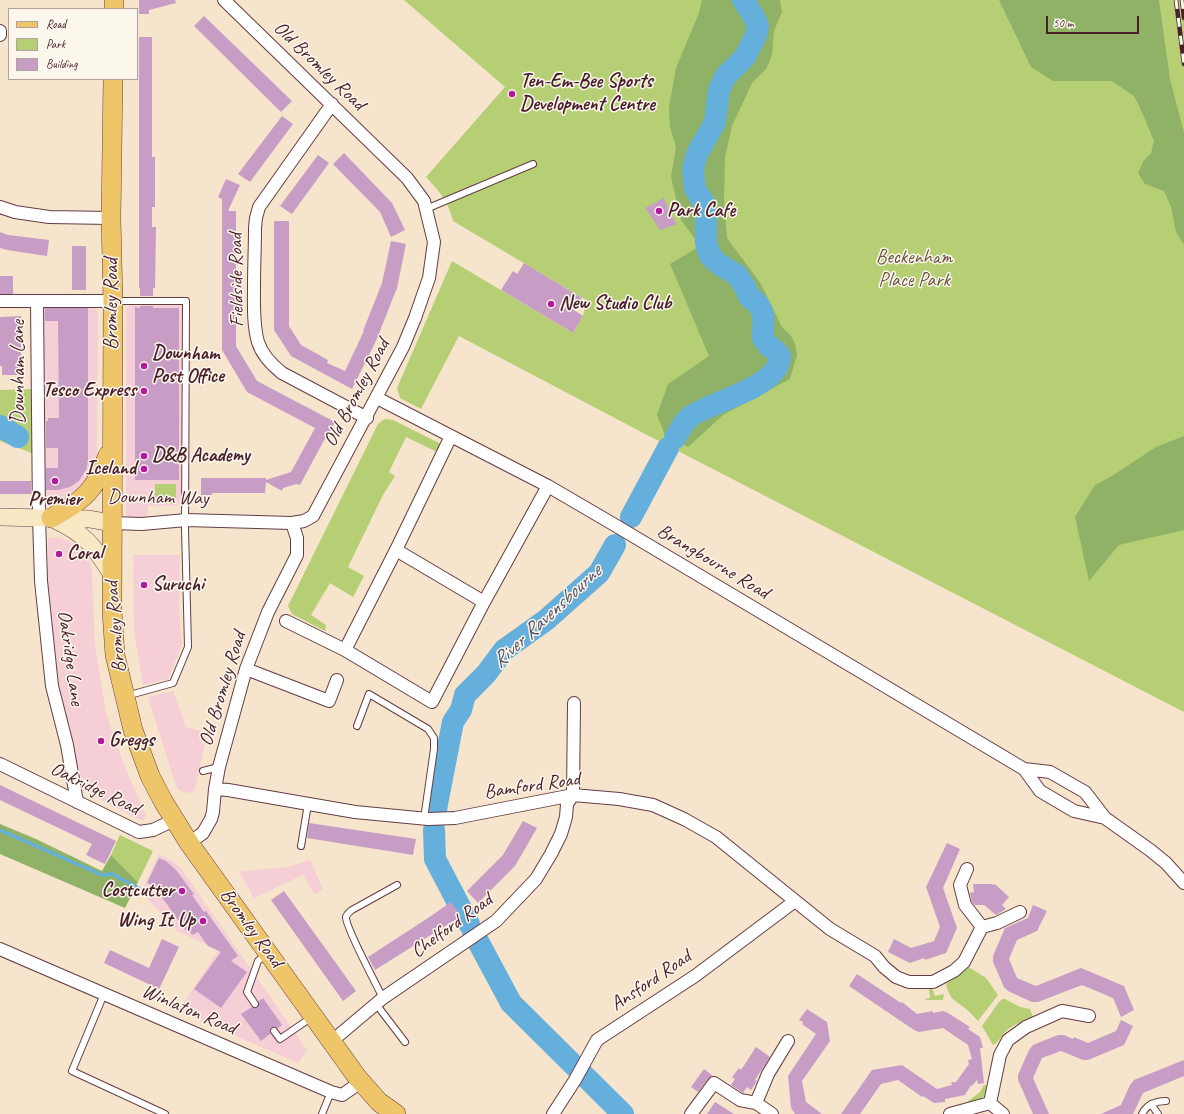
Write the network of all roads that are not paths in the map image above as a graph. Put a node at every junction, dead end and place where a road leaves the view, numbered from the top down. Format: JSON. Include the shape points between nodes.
{"nodes":[{"id":1,"x":224,"y":0,"type":"edge"},
{"id":2,"x":0,"y":31,"type":"edge"},
{"id":3,"x":0,"y":35,"type":"edge"},
{"id":4,"x":113,"y":80,"type":"edge"},
{"id":5,"x":332,"y":104,"type":"junction"},
{"id":6,"x":533,"y":164,"type":"dead end"},
{"id":7,"x":0,"y":207,"type":"edge"},
{"id":8,"x":426,"y":209,"type":"junction"},
{"id":9,"x":111,"y":218,"type":"junction"},
{"id":10,"x":0,"y":301,"type":"edge"},
{"id":11,"x":33,"y":301,"type":"junction"},
{"id":12,"x":113,"y":301,"type":"junction"},
{"id":13,"x":377,"y":398,"type":"junction"},
{"id":14,"x":367,"y":418,"type":"junction"},
{"id":15,"x":451,"y":436,"type":"junction"},
{"id":16,"x":112,"y":443,"type":"junction"},
{"id":17,"x":548,"y":486,"type":"junction"},
{"id":18,"x":0,"y":517,"type":"edge"},
{"id":19,"x":45,"y":518,"type":"junction"},
{"id":20,"x":186,"y":520,"type":"junction"},
{"id":21,"x":112,"y":523,"type":"junction"},
{"id":22,"x":292,"y":523,"type":"junction"},
{"id":23,"x":396,"y":550,"type":"junction"},
{"id":24,"x":111,"y":573,"type":"junction"},
{"id":25,"x":484,"y":602,"type":"junction"},
{"id":26,"x":286,"y":621,"type":"dead end"},
{"id":27,"x":345,"y":650,"type":"junction"},
{"id":28,"x":246,"y":669,"type":"junction"},
{"id":29,"x":337,"y":680,"type":"dead end"},
{"id":30,"x":124,"y":696,"type":"junction"},
{"id":31,"x":574,"y":703,"type":"dead end"},
{"id":32,"x":358,"y":726,"type":"dead end"},
{"id":33,"x":0,"y":764,"type":"edge"},
{"id":34,"x":219,"y":767,"type":"junction"},
{"id":35,"x":1024,"y":769,"type":"junction"},
{"id":36,"x":204,"y":771,"type":"dead end"},
{"id":37,"x":215,"y":789,"type":"junction"},
{"id":38,"x":573,"y":795,"type":"junction"},
{"id":39,"x":77,"y":802,"type":"junction"},
{"id":40,"x":308,"y":804,"type":"junction"},
{"id":41,"x":1105,"y":818,"type":"junction"},
{"id":42,"x":426,"y":819,"type":"junction"},
{"id":43,"x":174,"y":820,"type":"junction"},
{"id":44,"x":190,"y":843,"type":"junction"},
{"id":45,"x":301,"y":846,"type":"dead end"},
{"id":46,"x":967,"y":869,"type":"dead end"},
{"id":47,"x":1184,"y":883,"type":"edge"},
{"id":48,"x":397,"y":885,"type":"dead end"},
{"id":49,"x":795,"y":901,"type":"junction"},
{"id":50,"x":1020,"y":912,"type":"dead end"},
{"id":51,"x":982,"y":927,"type":"junction"},
{"id":52,"x":0,"y":949,"type":"edge"},
{"id":53,"x":268,"y":952,"type":"junction"},
{"id":54,"x":104,"y":994,"type":"junction"},
{"id":55,"x":380,"y":1001,"type":"junction"},
{"id":56,"x":255,"y":1004,"type":"dead end"},
{"id":57,"x":313,"y":1016,"type":"junction"},
{"id":58,"x":1089,"y":1016,"type":"dead end"},
{"id":59,"x":274,"y":1031,"type":"dead end"},
{"id":60,"x":332,"y":1041,"type":"junction"},
{"id":61,"x":788,"y":1041,"type":"dead end"},
{"id":62,"x":404,"y":1042,"type":"dead end"},
{"id":63,"x":361,"y":1082,"type":"junction"},
{"id":64,"x":331,"y":1092,"type":"junction"},
{"id":65,"x":1166,"y":1101,"type":"dead end"},
{"id":66,"x":756,"y":1103,"type":"junction"},
{"id":67,"x":990,"y":1103,"type":"junction"},
{"id":68,"x":1151,"y":1104,"type":"junction"},
{"id":69,"x":165,"y":1114,"type":"edge"},
{"id":70,"x":322,"y":1114,"type":"edge"},
{"id":71,"x":396,"y":1114,"type":"edge"},
{"id":72,"x":553,"y":1114,"type":"edge"},
{"id":73,"x":691,"y":1114,"type":"edge"},
{"id":74,"x":772,"y":1114,"type":"edge"},
{"id":75,"x":950,"y":1114,"type":"edge"},
{"id":76,"x":1003,"y":1114,"type":"edge"},
{"id":77,"x":1142,"y":1114,"type":"edge"},
{"id":78,"x":1158,"y":1114,"type":"edge"}],
"edges":[{"from":1,"to":5,"type":"street","name":"Old Bromley Road"},
{"from":2,"to":3,"type":"street"},
{"from":4,"to":9,"type":"main road","name":"Bromley Road"},
{"from":5,"to":8,"type":"street","name":"Old Bromley Road","via":[[407,178],[424,201]]},
{"from":5,"to":14,"type":"street","name":"Fieldside Road","via":[[259,207],[255,228],[255,329],[263,353],[282,373]]},
{"from":6,"to":8,"type":"lane"},
{"from":7,"to":9,"type":"street","via":[[48,217]]},
{"from":8,"to":13,"type":"street","name":"Old Bromley Road","via":[[434,242],[429,278],[403,347]]},
{"from":9,"to":12,"type":"main road","name":"Bromley Road"},
{"from":10,"to":11,"type":"street"},
{"from":11,"to":12,"type":"street","name":"Downham Lane"},
{"from":11,"to":19,"type":"street","name":"Downham Lane"},
{"from":12,"to":16,"type":"main road","name":"Bromley Road"},
{"from":12,"to":20,"type":"lane","via":[[186,301]]},
{"from":13,"to":14,"type":"street","name":"Old Bromley Road"},
{"from":13,"to":15,"type":"street","name":"Brangbourne Road"},
{"from":14,"to":22,"type":"street","name":"Old Bromley Road","via":[[313,516]]},
{"from":15,"to":17,"type":"street","name":"Brangbourne Road"},
{"from":15,"to":23,"type":"street"},
{"from":16,"to":19,"type":"main road","via":[[101,473],[91,490],[68,509]]},
{"from":16,"to":21,"type":"main road","name":"Bromley Road"},
{"from":17,"to":25,"type":"street"},
{"from":17,"to":35,"type":"street","name":"Brangbourne Road"},
{"from":18,"to":19,"type":"street","name":"Downham Way"},
{"from":19,"to":21,"type":"street","name":"Downham Way","via":[[89,519]]},
{"from":19,"to":24,"type":"street","via":[[74,530],[86,539]]},
{"from":19,"to":39,"type":"street","name":"Oakridge Lane","via":[[41,581],[52,686],[67,745]]},
{"from":20,"to":21,"type":"street","name":"Downham Way","via":[[142,524]]},
{"from":20,"to":22,"type":"street","name":"Downham Way"},
{"from":20,"to":30,"type":"lane","via":[[188,647],[173,683]]},
{"from":21,"to":24,"type":"main road","name":"Bromley Road"},
{"from":22,"to":28,"type":"street","name":"Old Bromley Road","via":[[297,538],[296,554],[268,612]]},
{"from":23,"to":25,"type":"street"},
{"from":23,"to":27,"type":"street"},
{"from":24,"to":30,"type":"main road","name":"Bromley Road","via":[[115,655]]},
{"from":25,"to":27,"type":"street","via":[[432,702]]},
{"from":26,"to":27,"type":"street"},
{"from":28,"to":29,"type":"street","via":[[329,701]]},
{"from":28,"to":34,"type":"street","name":"Old Bromley Road"},
{"from":30,"to":43,"type":"main road","name":"Bromley Road","via":[[150,776]]},
{"from":31,"to":38,"type":"street","name":"Chelford Road"},
{"from":32,"to":42,"type":"lane","via":[[369,694],[428,729],[434,738]]},
{"from":33,"to":39,"type":"street","name":"Oakridge Road"},
{"from":34,"to":36,"type":"lane"},
{"from":34,"to":37,"type":"street","name":"Old Bromley Road"},
{"from":35,"to":41,"type":"street","name":"Brangbourne Road","via":[[1040,791],[1074,812]]},
{"from":35,"to":41,"type":"street","name":"Brangbourne Road","via":[[1050,772],[1085,792]]},
{"from":37,"to":40,"type":"street","name":"Bamford Road"},
{"from":37,"to":44,"type":"street","name":"Old Bromley Road","via":[[216,798],[211,819],[203,833]]},
{"from":38,"to":42,"type":"street","name":"Bamford Road","via":[[455,818]]},
{"from":38,"to":49,"type":"street","name":"Bamford Road","via":[[653,805],[684,819],[716,837]]},
{"from":38,"to":55,"type":"street","name":"Chelford Road","via":[[567,804],[561,834],[536,879],[496,921]]},
{"from":39,"to":43,"type":"street","name":"Oakridge Road","via":[[139,832],[153,830]]},
{"from":40,"to":42,"type":"street","name":"Bamford Road","via":[[355,812]]},
{"from":40,"to":45,"type":"lane"},
{"from":41,"to":47,"type":"street","name":"Brangbourne Road","via":[[1166,863]]},
{"from":43,"to":44,"type":"main road","name":"Bromley Road"},
{"from":44,"to":53,"type":"main road","name":"Bromley Road"},
{"from":46,"to":51,"type":"street","via":[[960,885],[964,905]]},
{"from":48,"to":55,"type":"lane","via":[[352,910],[346,917]]},
{"from":49,"to":51,"type":"street","name":"Bamford Road","via":[[830,929],[875,956],[896,977],[909,982],[933,982],[954,971],[964,962]]},
{"from":49,"to":72,"type":"street","name":"Ansford Road","via":[[695,976],[597,1040]]},
{"from":50,"to":51,"type":"street"},
{"from":52,"to":54,"type":"street","name":"Winlaton Road"},
{"from":53,"to":56,"type":"lane","via":[[258,961],[246,992]]},
{"from":53,"to":57,"type":"main road","name":"Bromley Road"},
{"from":54,"to":64,"type":"street","name":"Winlaton Road"},
{"from":54,"to":69,"type":"lane","via":[[72,1071]]},
{"from":55,"to":60,"type":"street","name":"Chelford Road"},
{"from":55,"to":62,"type":"lane"},
{"from":57,"to":59,"type":"lane","via":[[280,1039]]},
{"from":57,"to":60,"type":"main road","name":"Bromley Road"},
{"from":58,"to":67,"type":"street","via":[[1062,1011],[1026,1027],[1008,1040],[1000,1055]]},
{"from":60,"to":63,"type":"main road","name":"Bromley Road"},
{"from":61,"to":66,"type":"street","via":[[768,1074]]},
{"from":63,"to":64,"type":"street","via":[[342,1094]]},
{"from":63,"to":71,"type":"main road","name":"Bromley Road","via":[[379,1102]]},
{"from":64,"to":70,"type":"lane"},
{"from":65,"to":68,"type":"lane"},
{"from":66,"to":73,"type":"street","via":[[740,1100],[714,1083]]},
{"from":66,"to":74,"type":"street"},
{"from":67,"to":75,"type":"street"},
{"from":67,"to":76,"type":"street"},
{"from":68,"to":77,"type":"lane"},
{"from":68,"to":78,"type":"lane"}]}
